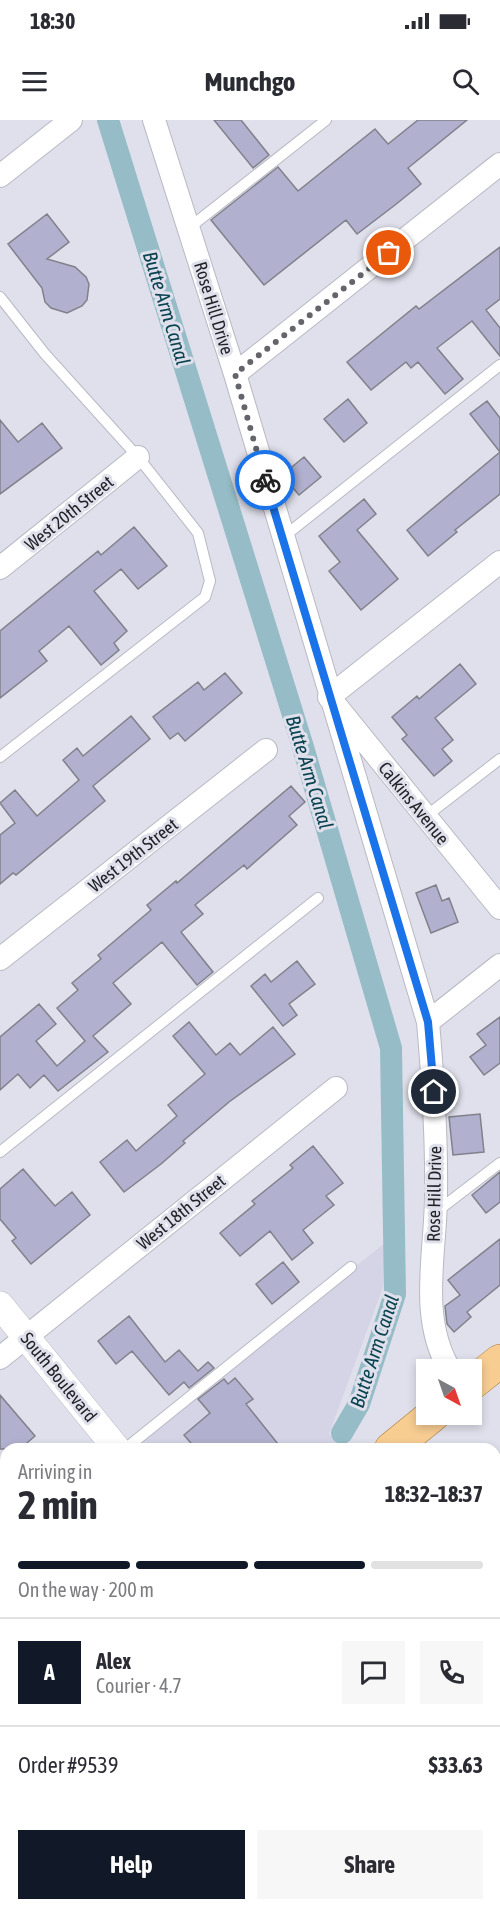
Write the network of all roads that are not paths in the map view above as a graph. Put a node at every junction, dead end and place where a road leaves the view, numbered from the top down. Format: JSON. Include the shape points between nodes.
{"nodes":[{"id":1,"x":72,"y":120,"type":"edge"},
{"id":2,"x":154,"y":120,"type":"edge"},
{"id":3,"x":326,"y":120,"type":"edge"},
{"id":4,"x":500,"y":164,"type":"edge"},
{"id":5,"x":0,"y":176,"type":"edge"},
{"id":6,"x":189,"y":228,"type":"junction"},
{"id":7,"x":0,"y":297,"type":"edge"},
{"id":8,"x":500,"y":365,"type":"edge"},
{"id":9,"x":235,"y":374,"type":"junction"},
{"id":10,"x":138,"y":457,"type":"junction"},
{"id":11,"x":282,"y":538,"type":"junction"},
{"id":12,"x":500,"y":562,"type":"edge"},
{"id":13,"x":0,"y":568,"type":"edge"},
{"id":14,"x":329,"y":697,"type":"junction"},
{"id":15,"x":266,"y":750,"type":"dead end"},
{"id":16,"x":0,"y":757,"type":"edge"},
{"id":17,"x":500,"y":759,"type":"edge"},
{"id":18,"x":425,"y":818,"type":"junction"},
{"id":19,"x":318,"y":898,"type":"dead end"},
{"id":20,"x":500,"y":908,"type":"edge"},
{"id":21,"x":0,"y":959,"type":"edge"},
{"id":22,"x":500,"y":965,"type":"edge"},
{"id":23,"x":428,"y":1022,"type":"junction"},
{"id":24,"x":336,"y":1088,"type":"dead end"},
{"id":25,"x":0,"y":1152,"type":"edge"},
{"id":26,"x":500,"y":1163,"type":"edge"},
{"id":27,"x":435,"y":1213,"type":"junction"},
{"id":28,"x":351,"y":1267,"type":"dead end"},
{"id":29,"x":0,"y":1305,"type":"edge"},
{"id":30,"x":26,"y":1336,"type":"junction"},
{"id":31,"x":0,"y":1358,"type":"edge"},
{"id":32,"x":445,"y":1359,"type":"edge"},
{"id":33,"x":500,"y":1361,"type":"edge"},
{"id":34,"x":482,"y":1375,"type":"edge"},
{"id":35,"x":420,"y":1425,"type":"edge"},
{"id":36,"x":112,"y":1443,"type":"edge"},
{"id":37,"x":132,"y":1443,"type":"edge"},
{"id":38,"x":398,"y":1443,"type":"edge"}],
"edges":[{"from":1,"to":5,"type":"street"},
{"from":2,"to":6,"type":"street","name":"Rose Hill Drive"},
{"from":3,"to":6,"type":"lane"},
{"from":4,"to":9,"type":"street"},
{"from":6,"to":9,"type":"street","name":"Rose Hill Drive"},
{"from":7,"to":10,"type":"lane","via":[[45,354]]},
{"from":8,"to":11,"type":"lane"},
{"from":9,"to":11,"type":"street","name":"Rose Hill Drive"},
{"from":10,"to":13,"type":"street","name":"West 20th Street"},
{"from":10,"to":16,"type":"lane","via":[[198,533],[210,581],[205,597]]},
{"from":11,"to":14,"type":"street","name":"Rose Hill Drive"},
{"from":12,"to":14,"type":"street"},
{"from":14,"to":18,"type":"street","name":"Calkins Avenue"},
{"from":14,"to":23,"type":"street","name":"Rose Hill Drive"},
{"from":15,"to":21,"type":"street","name":"West 19th Street"},
{"from":17,"to":18,"type":"lane"},
{"from":18,"to":20,"type":"street","name":"Calkins Avenue"},
{"from":19,"to":25,"type":"lane"},
{"from":22,"to":23,"type":"street"},
{"from":23,"to":27,"type":"street","name":"Rose Hill Drive","via":[[434,1102]]},
{"from":24,"to":30,"type":"street","name":"West 18th Street"},
{"from":26,"to":27,"type":"lane"},
{"from":27,"to":32,"type":"street","name":"Rose Hill Drive","via":[[431,1306],[435,1336]]},
{"from":28,"to":37,"type":"lane"},
{"from":29,"to":30,"type":"street","name":"South Boulevard"},
{"from":30,"to":31,"type":"street","name":"West 18th Street"},
{"from":30,"to":36,"type":"street","name":"South Boulevard"},
{"from":33,"to":34,"type":"main road"},
{"from":35,"to":38,"type":"main road"}]}
